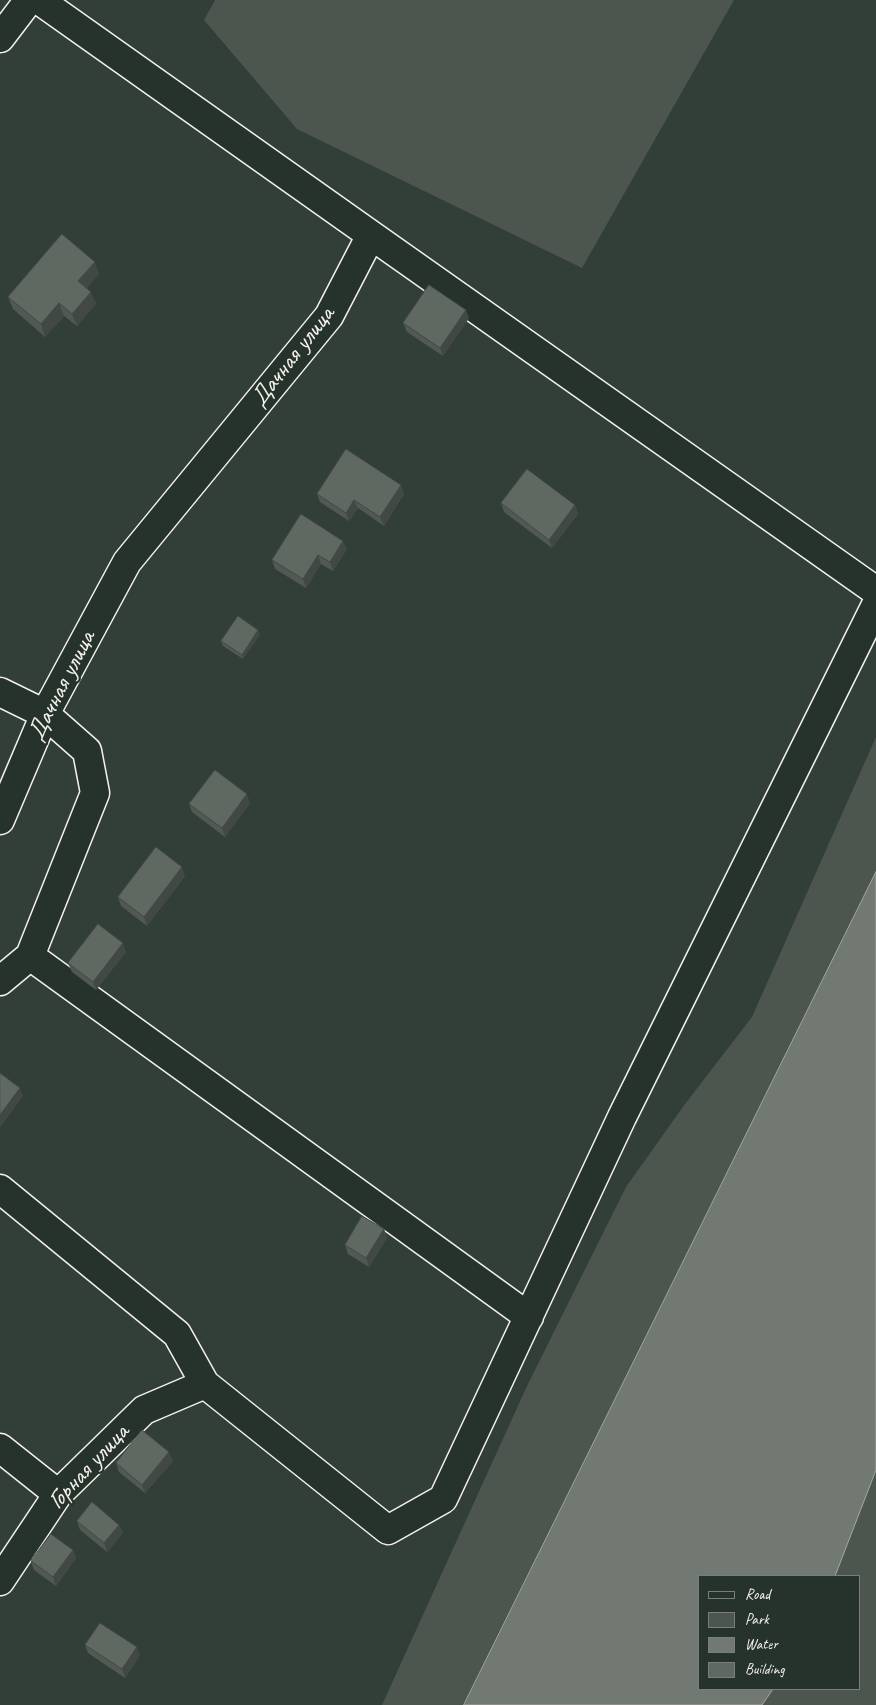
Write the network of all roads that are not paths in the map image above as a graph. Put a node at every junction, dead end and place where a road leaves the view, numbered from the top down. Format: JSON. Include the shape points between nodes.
{"nodes":[{"id":1,"x":29,"y":0,"type":"edge"},
{"id":2,"x":38,"y":0,"type":"edge"},
{"id":3,"x":0,"y":38,"type":"edge"},
{"id":4,"x":371,"y":235,"type":"junction"},
{"id":5,"x":876,"y":591,"type":"edge"},
{"id":6,"x":876,"y":605,"type":"edge"},
{"id":7,"x":0,"y":692,"type":"edge"},
{"id":8,"x":45,"y":714,"type":"junction"},
{"id":9,"x":0,"y":820,"type":"edge"},
{"id":10,"x":30,"y":956,"type":"junction"},
{"id":11,"x":0,"y":981,"type":"edge"},
{"id":12,"x":0,"y":1189,"type":"edge"},
{"id":13,"x":529,"y":1317,"type":"junction"},
{"id":14,"x":205,"y":1384,"type":"junction"},
{"id":15,"x":0,"y":1448,"type":"edge"},
{"id":16,"x":58,"y":1494,"type":"junction"},
{"id":17,"x":0,"y":1580,"type":"edge"}],
"edges":[{"from":1,"to":3,"type":"street"},
{"from":2,"to":4,"type":"street"},
{"from":4,"to":5,"type":"street"},
{"from":4,"to":8,"type":"street","name":"Дачная улица","via":[[329,316],[127,562]]},
{"from":6,"to":13,"type":"street","via":[[622,1117]]},
{"from":7,"to":8,"type":"street"},
{"from":8,"to":9,"type":"street","name":"Дачная улица"},
{"from":8,"to":10,"type":"street","via":[[87,751],[95,793]]},
{"from":10,"to":11,"type":"street"},
{"from":10,"to":13,"type":"street"},
{"from":12,"to":14,"type":"street","via":[[177,1334]]},
{"from":13,"to":14,"type":"street","via":[[443,1499],[388,1530]]},
{"from":14,"to":16,"type":"street","name":"Горная улица","via":[[144,1410]]},
{"from":15,"to":16,"type":"street"},
{"from":16,"to":17,"type":"street","name":"Горная улица"}]}
